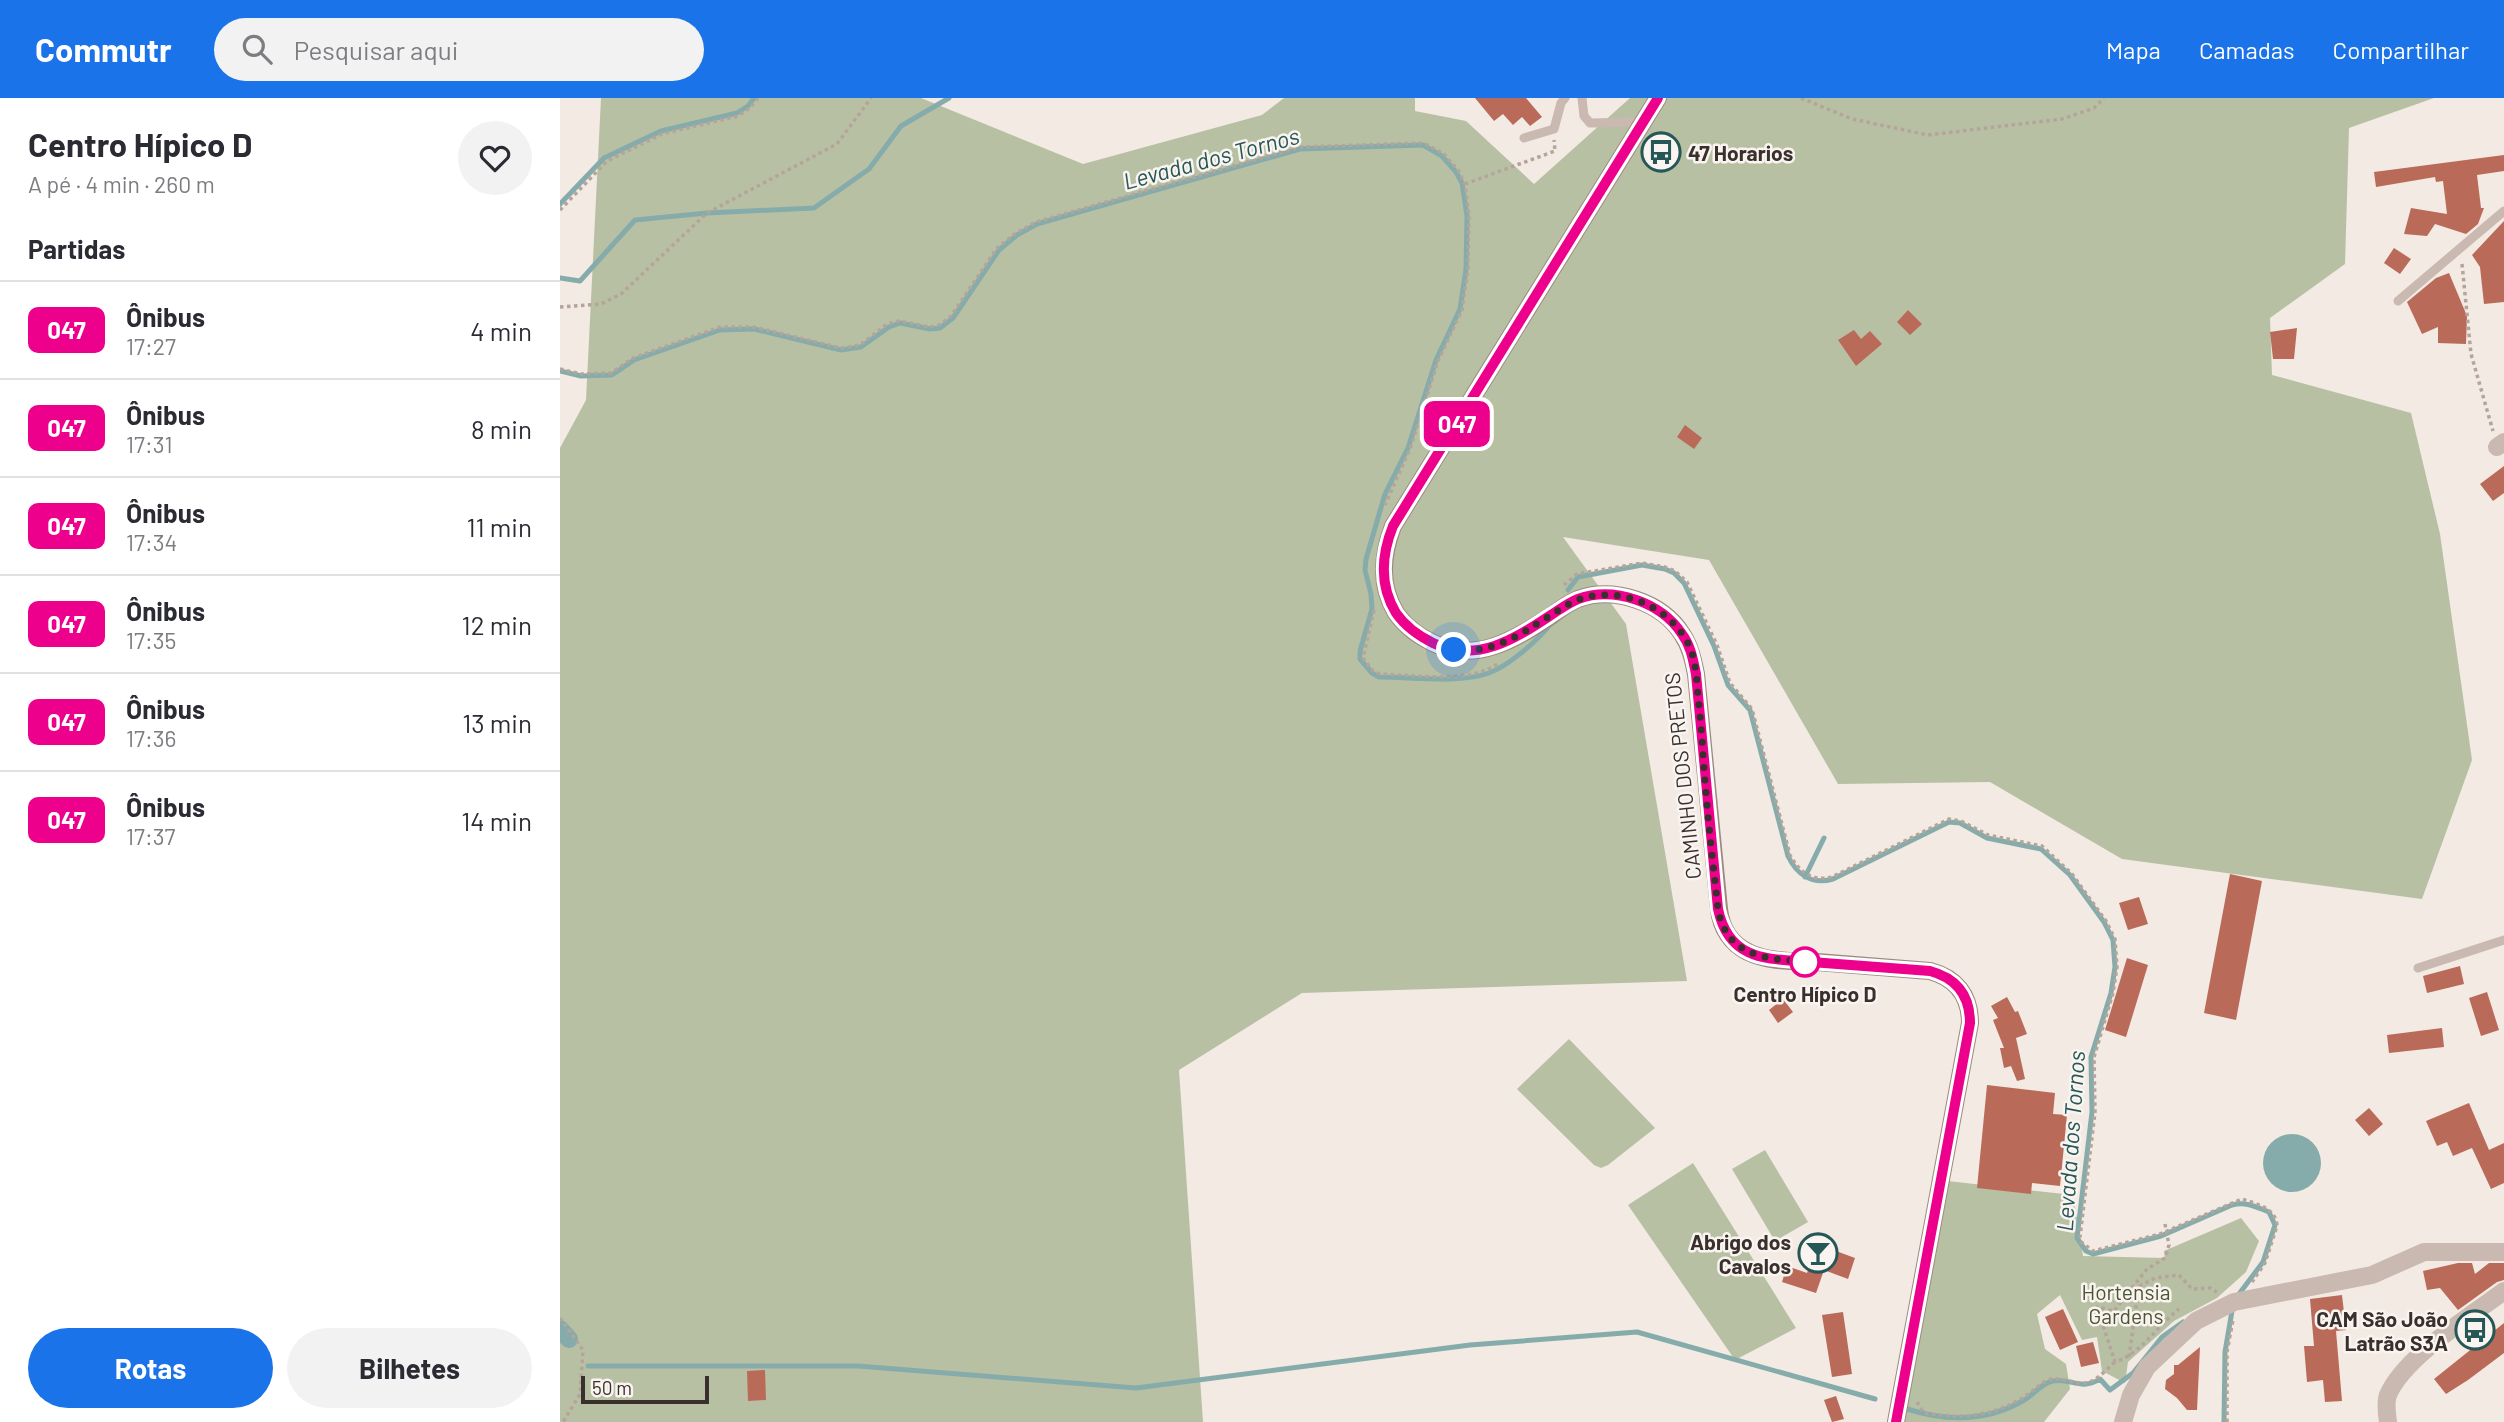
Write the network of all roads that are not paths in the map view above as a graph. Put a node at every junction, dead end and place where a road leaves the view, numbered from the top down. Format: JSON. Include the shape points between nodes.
{"nodes":[{"id":1,"x":1565,"y":98,"type":"edge"},
{"id":2,"x":1582,"y":98,"type":"edge"},
{"id":3,"x":1658,"y":98,"type":"edge"},
{"id":4,"x":1643,"y":122,"type":"junction"},
{"id":5,"x":1524,"y":138,"type":"dead end"},
{"id":6,"x":2504,"y":211,"type":"edge"},
{"id":7,"x":2398,"y":301,"type":"dead end"},
{"id":8,"x":2504,"y":940,"type":"edge"},
{"id":9,"x":2418,"y":968,"type":"dead end"},
{"id":10,"x":2504,"y":1252,"type":"edge"},
{"id":11,"x":2504,"y":1291,"type":"edge"},
{"id":12,"x":1896,"y":1422,"type":"edge"},
{"id":13,"x":2123,"y":1422,"type":"edge"},
{"id":14,"x":2388,"y":1422,"type":"edge"}],
"edges":[{"from":1,"to":5,"type":"lane","via":[[1554,129]]},
{"from":2,"to":4,"type":"lane","via":[[1584,116],[1590,123]]},
{"from":3,"to":4,"type":"main road","name":"CAMINHO DOS PRETOS"},
{"from":4,"to":12,"type":"main road","name":"CAMINHO DOS PRETOS","via":[[1393,526],[1384,549],[1384,581],[1392,605],[1408,627],[1430,642],[1454,650],[1492,648],[1590,596],[1604,594],[1650,605],[1681,632],[1691,651],[1718,909],[1728,936],[1756,955],[1930,971],[1950,979],[1968,1001],[1970,1023]]},
{"from":6,"to":7,"type":"lane"},
{"from":8,"to":9,"type":"lane"},
{"from":10,"to":13,"type":"street","via":[[2424,1252],[2372,1275],[2235,1306],[2196,1321],[2147,1367]]},
{"from":11,"to":14,"type":"street","via":[[2417,1357],[2400,1376],[2386,1398]]}]}
